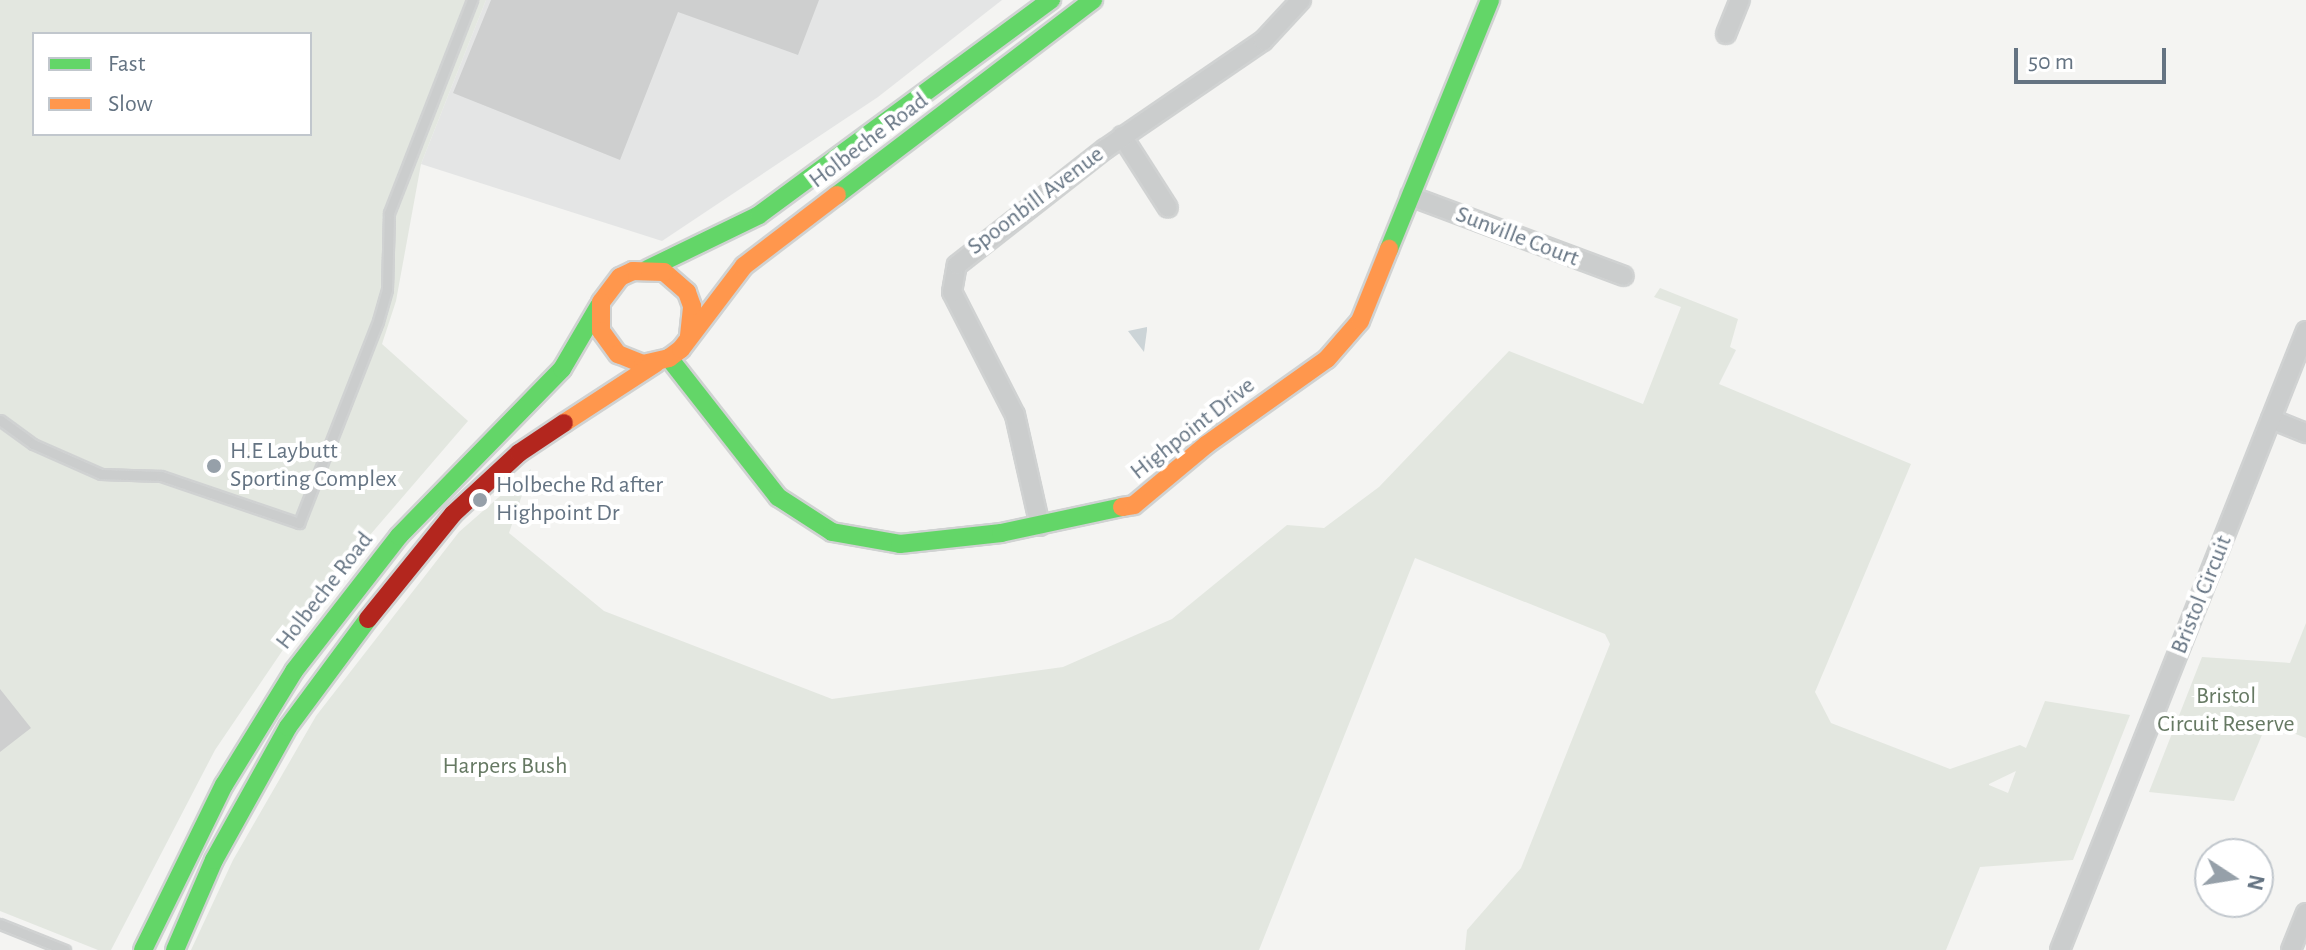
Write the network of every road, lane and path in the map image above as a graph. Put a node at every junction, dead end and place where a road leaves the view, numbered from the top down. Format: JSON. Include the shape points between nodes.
{"nodes":[{"id":1,"x":472,"y":0,"type":"edge"},
{"id":2,"x":1051,"y":0,"type":"edge"},
{"id":3,"x":1093,"y":0,"type":"edge"},
{"id":4,"x":1301,"y":0,"type":"edge"},
{"id":5,"x":1490,"y":0,"type":"edge"},
{"id":6,"x":1740,"y":0,"type":"edge"},
{"id":7,"x":1726,"y":34,"type":"dead end"},
{"id":8,"x":1122,"y":136,"type":"junction"},
{"id":9,"x":1410,"y":196,"type":"junction"},
{"id":10,"x":1168,"y":208,"type":"dead end"},
{"id":11,"x":648,"y":269,"type":"junction"},
{"id":12,"x":1624,"y":276,"type":"dead end"},
{"id":13,"x":601,"y":302,"type":"junction"},
{"id":14,"x":2306,"y":331,"type":"edge"},
{"id":15,"x":689,"y":336,"type":"junction"},
{"id":16,"x":662,"y":360,"type":"junction"},
{"id":17,"x":2271,"y":419,"type":"junction"},
{"id":18,"x":0,"y":420,"type":"edge"},
{"id":19,"x":2306,"y":433,"type":"edge"},
{"id":20,"x":1040,"y":526,"type":"junction"},
{"id":21,"x":2306,"y":913,"type":"edge"},
{"id":22,"x":0,"y":924,"type":"edge"},
{"id":23,"x":65,"y":950,"type":"edge"},
{"id":24,"x":143,"y":950,"type":"edge"},
{"id":25,"x":175,"y":950,"type":"edge"},
{"id":26,"x":2060,"y":950,"type":"edge"},
{"id":27,"x":2291,"y":950,"type":"edge"}],
"edges":[{"from":1,"to":18,"type":"lane","via":[[389,213],[381,312],[299,523],[161,476],[92,471],[33,444]]},
{"from":2,"to":11,"type":"street","name":"Holbeche Road","via":[[759,215]]},
{"from":3,"to":15,"type":"street","name":"Holbeche Road","via":[[744,266]]},
{"from":4,"to":8,"type":"street","name":"Spoonbill Avenue","via":[[1263,41]]},
{"from":5,"to":9,"type":"street","name":"Highpoint Drive"},
{"from":6,"to":7,"type":"street"},
{"from":8,"to":10,"type":"street"},
{"from":8,"to":20,"type":"street","name":"Spoonbill Avenue","via":[[966,253],[952,278],[958,306],[1015,415]]},
{"from":9,"to":12,"type":"street","name":"Sunville Court"},
{"from":9,"to":20,"type":"street","name":"Highpoint Drive","via":[[1360,321],[1327,359],[1206,445],[1134,505]]},
{"from":11,"to":13,"type":"street","via":[[620,277]]},
{"from":11,"to":15,"type":"street","via":[[664,272],[687,292],[692,306]]},
{"from":13,"to":16,"type":"street","via":[[601,331],[608,344],[631,361]]},
{"from":13,"to":24,"type":"street","name":"Holbeche Road","via":[[562,369],[399,536],[294,671],[224,785]]},
{"from":14,"to":17,"type":"street","name":"Bristol Circuit"},
{"from":15,"to":16,"type":"street"},
{"from":16,"to":20,"type":"street","name":"Highpoint Drive","via":[[778,497],[832,532],[900,544]]},
{"from":16,"to":25,"type":"street","name":"Holbeche Road","via":[[519,453],[453,514],[403,572],[281,738],[214,860]]},
{"from":17,"to":19,"type":"street"},
{"from":17,"to":26,"type":"street","name":"Bristol Circuit"},
{"from":21,"to":27,"type":"street"},
{"from":22,"to":23,"type":"lane"}]}
